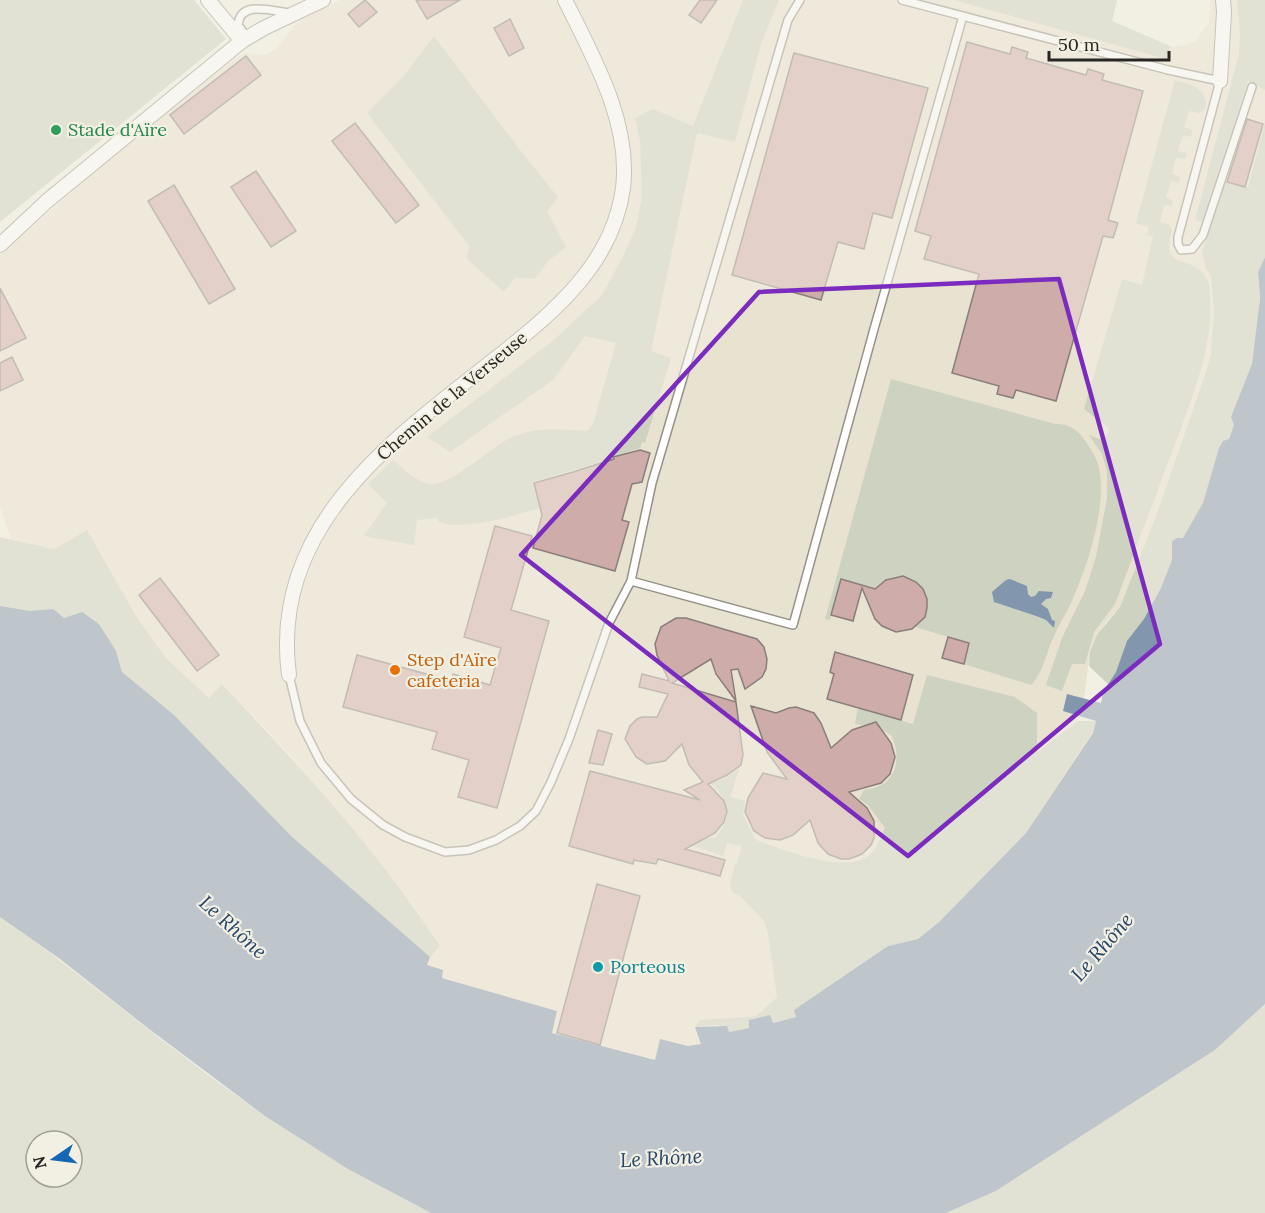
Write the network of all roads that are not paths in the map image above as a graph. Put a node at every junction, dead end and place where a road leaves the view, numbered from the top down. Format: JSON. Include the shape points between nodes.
{"nodes":[{"id":1,"x":208,"y":0,"type":"edge"},
{"id":2,"x":323,"y":0,"type":"edge"},
{"id":3,"x":565,"y":0,"type":"edge"},
{"id":4,"x":800,"y":0,"type":"edge"},
{"id":5,"x":902,"y":0,"type":"edge"},
{"id":6,"x":1222,"y":0,"type":"edge"},
{"id":7,"x":295,"y":13,"type":"junction"},
{"id":8,"x":963,"y":16,"type":"junction"},
{"id":9,"x":245,"y":39,"type":"junction"},
{"id":10,"x":1220,"y":81,"type":"junction"},
{"id":11,"x":1252,"y":87,"type":"dead end"},
{"id":12,"x":0,"y":245,"type":"edge"},
{"id":13,"x":631,"y":581,"type":"junction"},
{"id":14,"x":289,"y":675,"type":"joint"}],
"edges":[{"from":1,"to":9,"type":"street"},
{"from":2,"to":7,"type":"street"},
{"from":3,"to":14,"type":"street","name":"Chemin de la Verseuse","via":[[606,85],[621,141],[623,188],[612,231],[586,274],[555,309],[422,416],[339,498],[312,542],[293,594],[287,620]]},
{"from":4,"to":13,"type":"lane","name":"Chemin de la Verseuse","via":[[788,20],[710,283],[652,483]]},
{"from":5,"to":8,"type":"lane"},
{"from":6,"to":10,"type":"street"},
{"from":7,"to":9,"type":"street"},
{"from":7,"to":9,"type":"lane","via":[[260,6],[243,10],[237,25]]},
{"from":8,"to":10,"type":"lane"},
{"from":8,"to":13,"type":"lane","via":[[793,626]]},
{"from":9,"to":12,"type":"street","via":[[47,201]]},
{"from":10,"to":11,"type":"lane","via":[[1178,237],[1181,250],[1192,249],[1203,235]]},
{"from":13,"to":14,"type":"lane","name":"Chemin de la Verseuse","via":[[609,623],[569,738],[536,811],[496,840],[469,850],[446,852],[405,837],[382,825],[351,799],[310,745]]}]}
